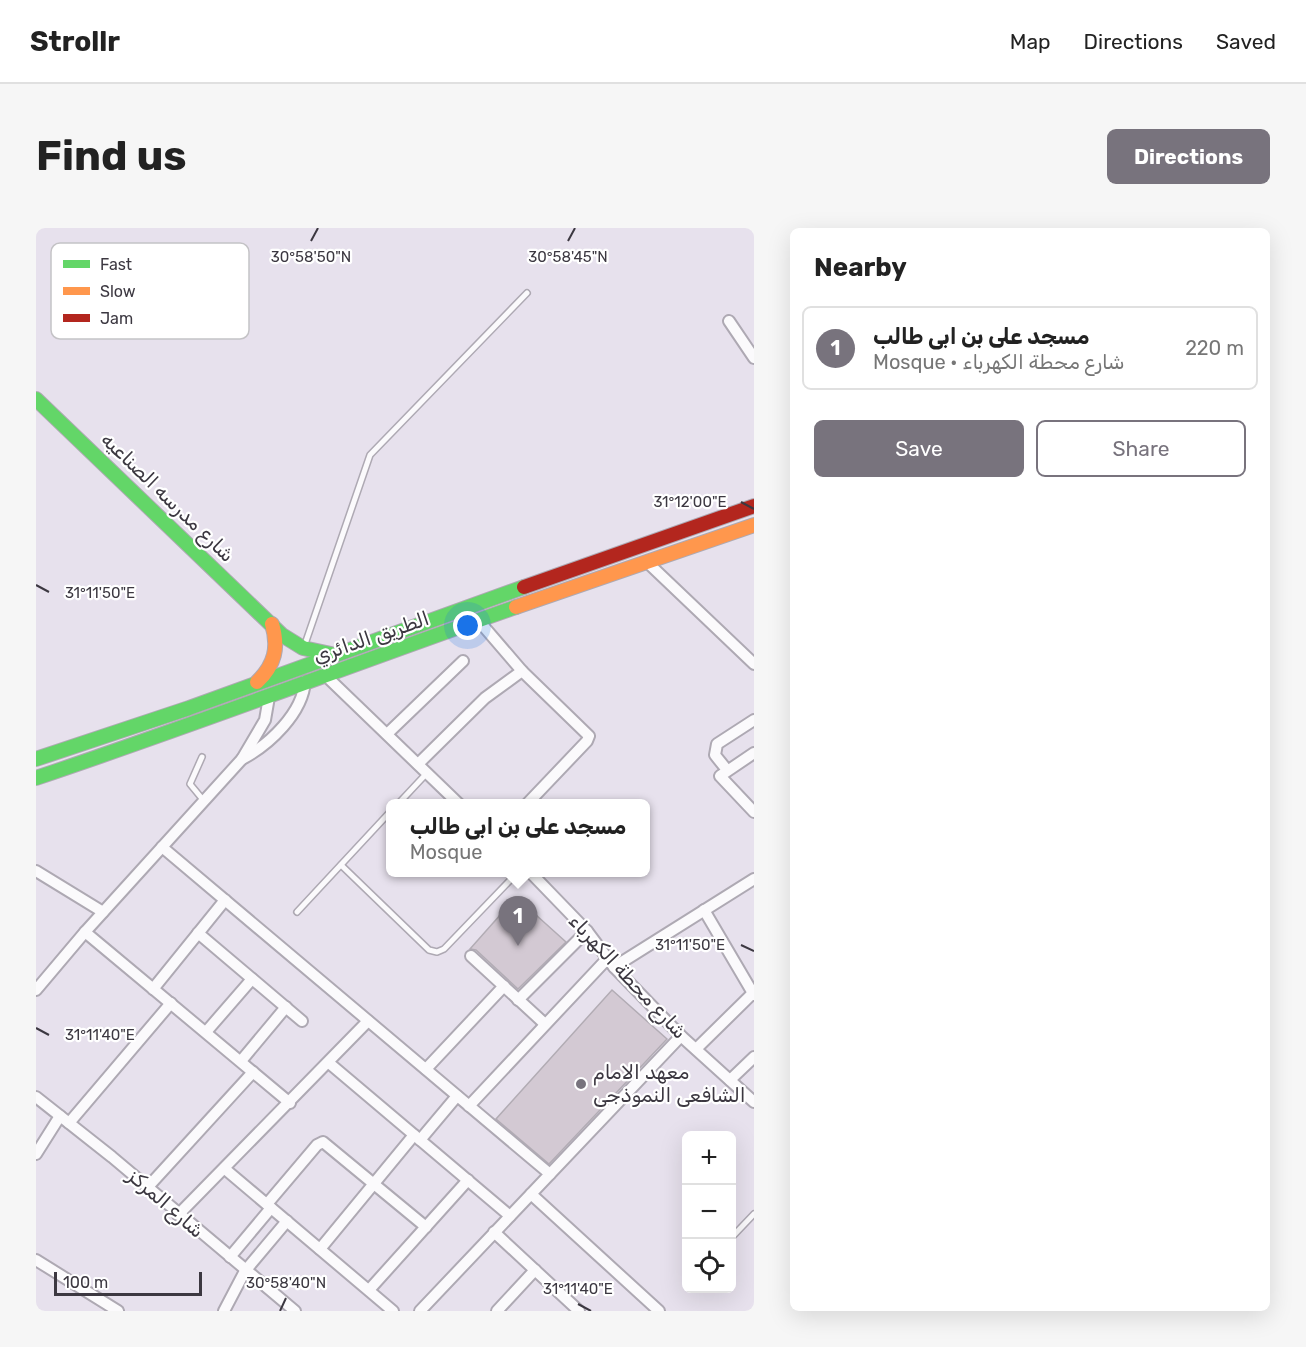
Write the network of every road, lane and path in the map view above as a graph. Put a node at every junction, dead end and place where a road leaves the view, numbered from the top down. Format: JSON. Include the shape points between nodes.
{"nodes":[{"id":1,"x":527,"y":293,"type":"dead end"},
{"id":2,"x":729,"y":321,"type":"dead end"},
{"id":3,"x":754,"y":358,"type":"edge"},
{"id":4,"x":36,"y":399,"type":"edge"},
{"id":5,"x":754,"y":506,"type":"edge"},
{"id":6,"x":754,"y":525,"type":"edge"},
{"id":7,"x":647,"y":562,"type":"junction"},
{"id":8,"x":580,"y":566,"type":"junction"},
{"id":9,"x":586,"y":584,"type":"junction"},
{"id":10,"x":479,"y":621,"type":"junction"},
{"id":11,"x":272,"y":624,"type":"junction"},
{"id":12,"x":303,"y":648,"type":"junction"},
{"id":13,"x":332,"y":654,"type":"junction"},
{"id":14,"x":463,"y":661,"type":"dead end"},
{"id":15,"x":754,"y":664,"type":"edge"},
{"id":16,"x":522,"y":671,"type":"junction"},
{"id":17,"x":324,"y":674,"type":"junction"},
{"id":18,"x":305,"y":681,"type":"junction"},
{"id":19,"x":255,"y":684,"type":"junction"},
{"id":20,"x":269,"y":697,"type":"junction"},
{"id":21,"x":754,"y":720,"type":"edge"},
{"id":22,"x":387,"y":734,"type":"junction"},
{"id":23,"x":202,"y":757,"type":"dead end"},
{"id":24,"x":752,"y":758,"type":"edge"},
{"id":25,"x":36,"y":759,"type":"edge"},
{"id":26,"x":242,"y":759,"type":"junction"},
{"id":27,"x":418,"y":764,"type":"junction"},
{"id":28,"x":727,"y":770,"type":"junction"},
{"id":29,"x":427,"y":773,"type":"junction"},
{"id":30,"x":36,"y":778,"type":"edge"},
{"id":31,"x":403,"y":799,"type":"edge"},
{"id":32,"x":454,"y":799,"type":"edge"},
{"id":33,"x":532,"y":799,"type":"edge"},
{"id":34,"x":204,"y":801,"type":"junction"},
{"id":35,"x":754,"y":812,"type":"edge"},
{"id":36,"x":386,"y":816,"type":"edge"},
{"id":37,"x":162,"y":847,"type":"junction"},
{"id":38,"x":341,"y":865,"type":"junction"},
{"id":39,"x":36,"y":871,"type":"edge"},
{"id":40,"x":514,"y":877,"type":"edge"},
{"id":41,"x":534,"y":877,"type":"edge"},
{"id":42,"x":754,"y":879,"type":"edge"},
{"id":43,"x":225,"y":900,"type":"junction"},
{"id":44,"x":704,"y":910,"type":"junction"},
{"id":45,"x":103,"y":912,"type":"junction"},
{"id":46,"x":297,"y":912,"type":"dead end"},
{"id":47,"x":587,"y":931,"type":"junction"},
{"id":48,"x":85,"y":932,"type":"junction"},
{"id":49,"x":198,"y":933,"type":"junction"},
{"id":50,"x":471,"y":956,"type":"dead end"},
{"id":51,"x":611,"y":963,"type":"junction"},
{"id":52,"x":252,"y":979,"type":"junction"},
{"id":53,"x":504,"y":986,"type":"junction"},
{"id":54,"x":153,"y":989,"type":"junction"},
{"id":55,"x":36,"y":990,"type":"edge"},
{"id":56,"x":754,"y":993,"type":"edge"},
{"id":57,"x":518,"y":1000,"type":"junction"},
{"id":58,"x":171,"y":1004,"type":"junction"},
{"id":59,"x":286,"y":1007,"type":"junction"},
{"id":60,"x":302,"y":1021,"type":"dead end"},
{"id":61,"x":368,"y":1021,"type":"junction"},
{"id":62,"x":545,"y":1024,"type":"junction"},
{"id":63,"x":206,"y":1032,"type":"junction"},
{"id":64,"x":681,"y":1036,"type":"junction"},
{"id":65,"x":696,"y":1049,"type":"junction"},
{"id":66,"x":754,"y":1058,"type":"edge"},
{"id":67,"x":240,"y":1061,"type":"junction"},
{"id":68,"x":329,"y":1063,"type":"junction"},
{"id":69,"x":426,"y":1069,"type":"junction"},
{"id":70,"x":253,"y":1072,"type":"junction"},
{"id":71,"x":730,"y":1080,"type":"junction"},
{"id":72,"x":457,"y":1096,"type":"junction"},
{"id":73,"x":37,"y":1100,"type":"edge"},
{"id":74,"x":754,"y":1102,"type":"edge"},
{"id":75,"x":290,"y":1103,"type":"junction"},
{"id":76,"x":469,"y":1106,"type":"junction"},
{"id":77,"x":64,"y":1119,"type":"junction"},
{"id":78,"x":417,"y":1137,"type":"junction"},
{"id":79,"x":36,"y":1155,"type":"edge"},
{"id":80,"x":225,"y":1169,"type":"junction"},
{"id":81,"x":550,"y":1174,"type":"junction"},
{"id":82,"x":468,"y":1180,"type":"junction"},
{"id":83,"x":374,"y":1184,"type":"junction"},
{"id":84,"x":147,"y":1188,"type":"junction"},
{"id":85,"x":531,"y":1194,"type":"junction"},
{"id":86,"x":269,"y":1206,"type":"junction"},
{"id":87,"x":754,"y":1214,"type":"edge"},
{"id":88,"x":178,"y":1215,"type":"junction"},
{"id":89,"x":510,"y":1216,"type":"junction"},
{"id":90,"x":287,"y":1221,"type":"junction"},
{"id":91,"x":426,"y":1227,"type":"junction"},
{"id":92,"x":495,"y":1232,"type":"junction"},
{"id":93,"x":736,"y":1234,"type":"edge"},
{"id":94,"x":320,"y":1249,"type":"junction"},
{"id":95,"x":230,"y":1257,"type":"junction"},
{"id":96,"x":36,"y":1260,"type":"edge"},
{"id":97,"x":245,"y":1270,"type":"junction"},
{"id":98,"x":535,"y":1270,"type":"junction"},
{"id":99,"x":369,"y":1290,"type":"junction"},
{"id":100,"x":293,"y":1310,"type":"edge"},
{"id":101,"x":118,"y":1311,"type":"edge"},
{"id":102,"x":224,"y":1311,"type":"edge"},
{"id":103,"x":393,"y":1311,"type":"edge"},
{"id":104,"x":420,"y":1311,"type":"edge"},
{"id":105,"x":496,"y":1311,"type":"edge"},
{"id":106,"x":579,"y":1311,"type":"edge"},
{"id":107,"x":659,"y":1311,"type":"edge"}],
"edges":[{"from":1,"to":12,"type":"lane","via":[[370,455]]},
{"from":2,"to":3,"type":"street"},
{"from":4,"to":11,"type":"main road","name":"شارع مدرسه الصناعيه"},
{"from":5,"to":8,"type":"main road","name":"الطريق الدائري"},
{"from":6,"to":7,"type":"main road","name":"الطريق الدائري"},
{"from":7,"to":9,"type":"main road","name":"الطريق الدائري"},
{"from":7,"to":15,"type":"street"},
{"from":8,"to":9,"type":"main road"},
{"from":8,"to":13,"type":"main road","name":"الطريق الدائري"},
{"from":9,"to":10,"type":"main road","name":"الطريق الدائري"},
{"from":10,"to":16,"type":"street"},
{"from":10,"to":17,"type":"main road","name":"الطريق الدائري"},
{"from":11,"to":12,"type":"main road","name":"شارع مدرسه الصناعيه"},
{"from":11,"to":19,"type":"main road","via":[[275,657],[266,675]]},
{"from":12,"to":13,"type":"main road","name":"شارع مدرسه الصناعيه"},
{"from":13,"to":19,"type":"main road","name":"الطريق الدائري"},
{"from":14,"to":22,"type":"street"},
{"from":16,"to":27,"type":"street","via":[[485,698]]},
{"from":16,"to":33,"type":"street","via":[[589,738]]},
{"from":17,"to":18,"type":"main road","name":"الطريق الدائري"},
{"from":17,"to":22,"type":"street"},
{"from":18,"to":20,"type":"main road","name":"الطريق الدائري"},
{"from":18,"to":26,"type":"street","via":[[302,699],[294,711],[266,743]]},
{"from":19,"to":25,"type":"main road","name":"الطريق الدائري"},
{"from":20,"to":26,"type":"street","via":[[265,720]]},
{"from":20,"to":30,"type":"main road","name":"الطريق الدائري"},
{"from":21,"to":28,"type":"street","via":[[717,744],[715,755]]},
{"from":22,"to":27,"type":"street"},
{"from":23,"to":34,"type":"lane","via":[[189,784]]},
{"from":24,"to":28,"type":"street"},
{"from":26,"to":34,"type":"street"},
{"from":27,"to":29,"type":"street"},
{"from":28,"to":35,"type":"street","via":[[720,775],[721,779]]},
{"from":29,"to":31,"type":"lane"},
{"from":29,"to":32,"type":"street"},
{"from":34,"to":37,"type":"street"},
{"from":36,"to":38,"type":"lane"},
{"from":37,"to":43,"type":"street"},
{"from":37,"to":45,"type":"street"},
{"from":38,"to":40,"type":"lane","via":[[429,950],[437,952]]},
{"from":38,"to":46,"type":"lane"},
{"from":39,"to":45,"type":"street"},
{"from":41,"to":47,"type":"street","name":"شارع محطة الكهرباء"},
{"from":42,"to":44,"type":"street"},
{"from":43,"to":49,"type":"street"},
{"from":43,"to":61,"type":"street"},
{"from":44,"to":51,"type":"street"},
{"from":44,"to":56,"type":"street"},
{"from":45,"to":48,"type":"street"},
{"from":47,"to":51,"type":"street","name":"شارع محطة الكهرباء"},
{"from":47,"to":57,"type":"street"},
{"from":48,"to":54,"type":"street"},
{"from":48,"to":55,"type":"street"},
{"from":49,"to":52,"type":"street"},
{"from":49,"to":54,"type":"street"},
{"from":50,"to":53,"type":"street"},
{"from":51,"to":62,"type":"street"},
{"from":51,"to":64,"type":"street","name":"شارع محطة الكهرباء"},
{"from":52,"to":59,"type":"street"},
{"from":52,"to":63,"type":"street"},
{"from":53,"to":57,"type":"street"},
{"from":53,"to":69,"type":"street"},
{"from":54,"to":58,"type":"street"},
{"from":56,"to":65,"type":"street"},
{"from":57,"to":62,"type":"street"},
{"from":58,"to":63,"type":"street"},
{"from":58,"to":77,"type":"street"},
{"from":59,"to":60,"type":"street"},
{"from":59,"to":67,"type":"street"},
{"from":61,"to":68,"type":"street"},
{"from":61,"to":69,"type":"street"},
{"from":62,"to":76,"type":"street"},
{"from":63,"to":67,"type":"street"},
{"from":64,"to":65,"type":"street","name":"شارع محطة الكهرباء"},
{"from":64,"to":81,"type":"street"},
{"from":65,"to":71,"type":"street","name":"شارع محطة الكهرباء"},
{"from":66,"to":71,"type":"street"},
{"from":67,"to":70,"type":"street"},
{"from":68,"to":75,"type":"street"},
{"from":68,"to":78,"type":"street"},
{"from":69,"to":72,"type":"street"},
{"from":70,"to":75,"type":"street"},
{"from":70,"to":84,"type":"street"},
{"from":71,"to":74,"type":"street","name":"شارع محطة الكهرباء"},
{"from":72,"to":76,"type":"street"},
{"from":72,"to":78,"type":"street"},
{"from":73,"to":77,"type":"street","name":"شارع المركز"},
{"from":75,"to":80,"type":"street"},
{"from":76,"to":81,"type":"street"},
{"from":77,"to":79,"type":"street"},
{"from":77,"to":84,"type":"street","name":"شارع المركز"},
{"from":78,"to":82,"type":"street"},
{"from":78,"to":83,"type":"street"},
{"from":80,"to":86,"type":"street"},
{"from":80,"to":88,"type":"street"},
{"from":81,"to":85,"type":"street"},
{"from":82,"to":89,"type":"street"},
{"from":82,"to":91,"type":"street"},
{"from":83,"to":86,"type":"street","via":[[323,1142]]},
{"from":83,"to":91,"type":"street"},
{"from":83,"to":94,"type":"street"},
{"from":84,"to":88,"type":"street","name":"شارع المركز"},
{"from":85,"to":89,"type":"street"},
{"from":85,"to":107,"type":"street"},
{"from":86,"to":90,"type":"street"},
{"from":86,"to":95,"type":"street"},
{"from":87,"to":93,"type":"lane"},
{"from":88,"to":95,"type":"street","name":"شارع المركز"},
{"from":89,"to":92,"type":"street"},
{"from":90,"to":94,"type":"street"},
{"from":90,"to":97,"type":"street"},
{"from":91,"to":99,"type":"street"},
{"from":92,"to":98,"type":"street"},
{"from":92,"to":104,"type":"street"},
{"from":94,"to":99,"type":"street"},
{"from":95,"to":97,"type":"street","name":"شارع المركز"},
{"from":96,"to":101,"type":"street"},
{"from":97,"to":100,"type":"street","name":"شارع المركز"},
{"from":97,"to":102,"type":"street"},
{"from":98,"to":105,"type":"street"},
{"from":98,"to":106,"type":"street"},
{"from":99,"to":103,"type":"street"}]}
